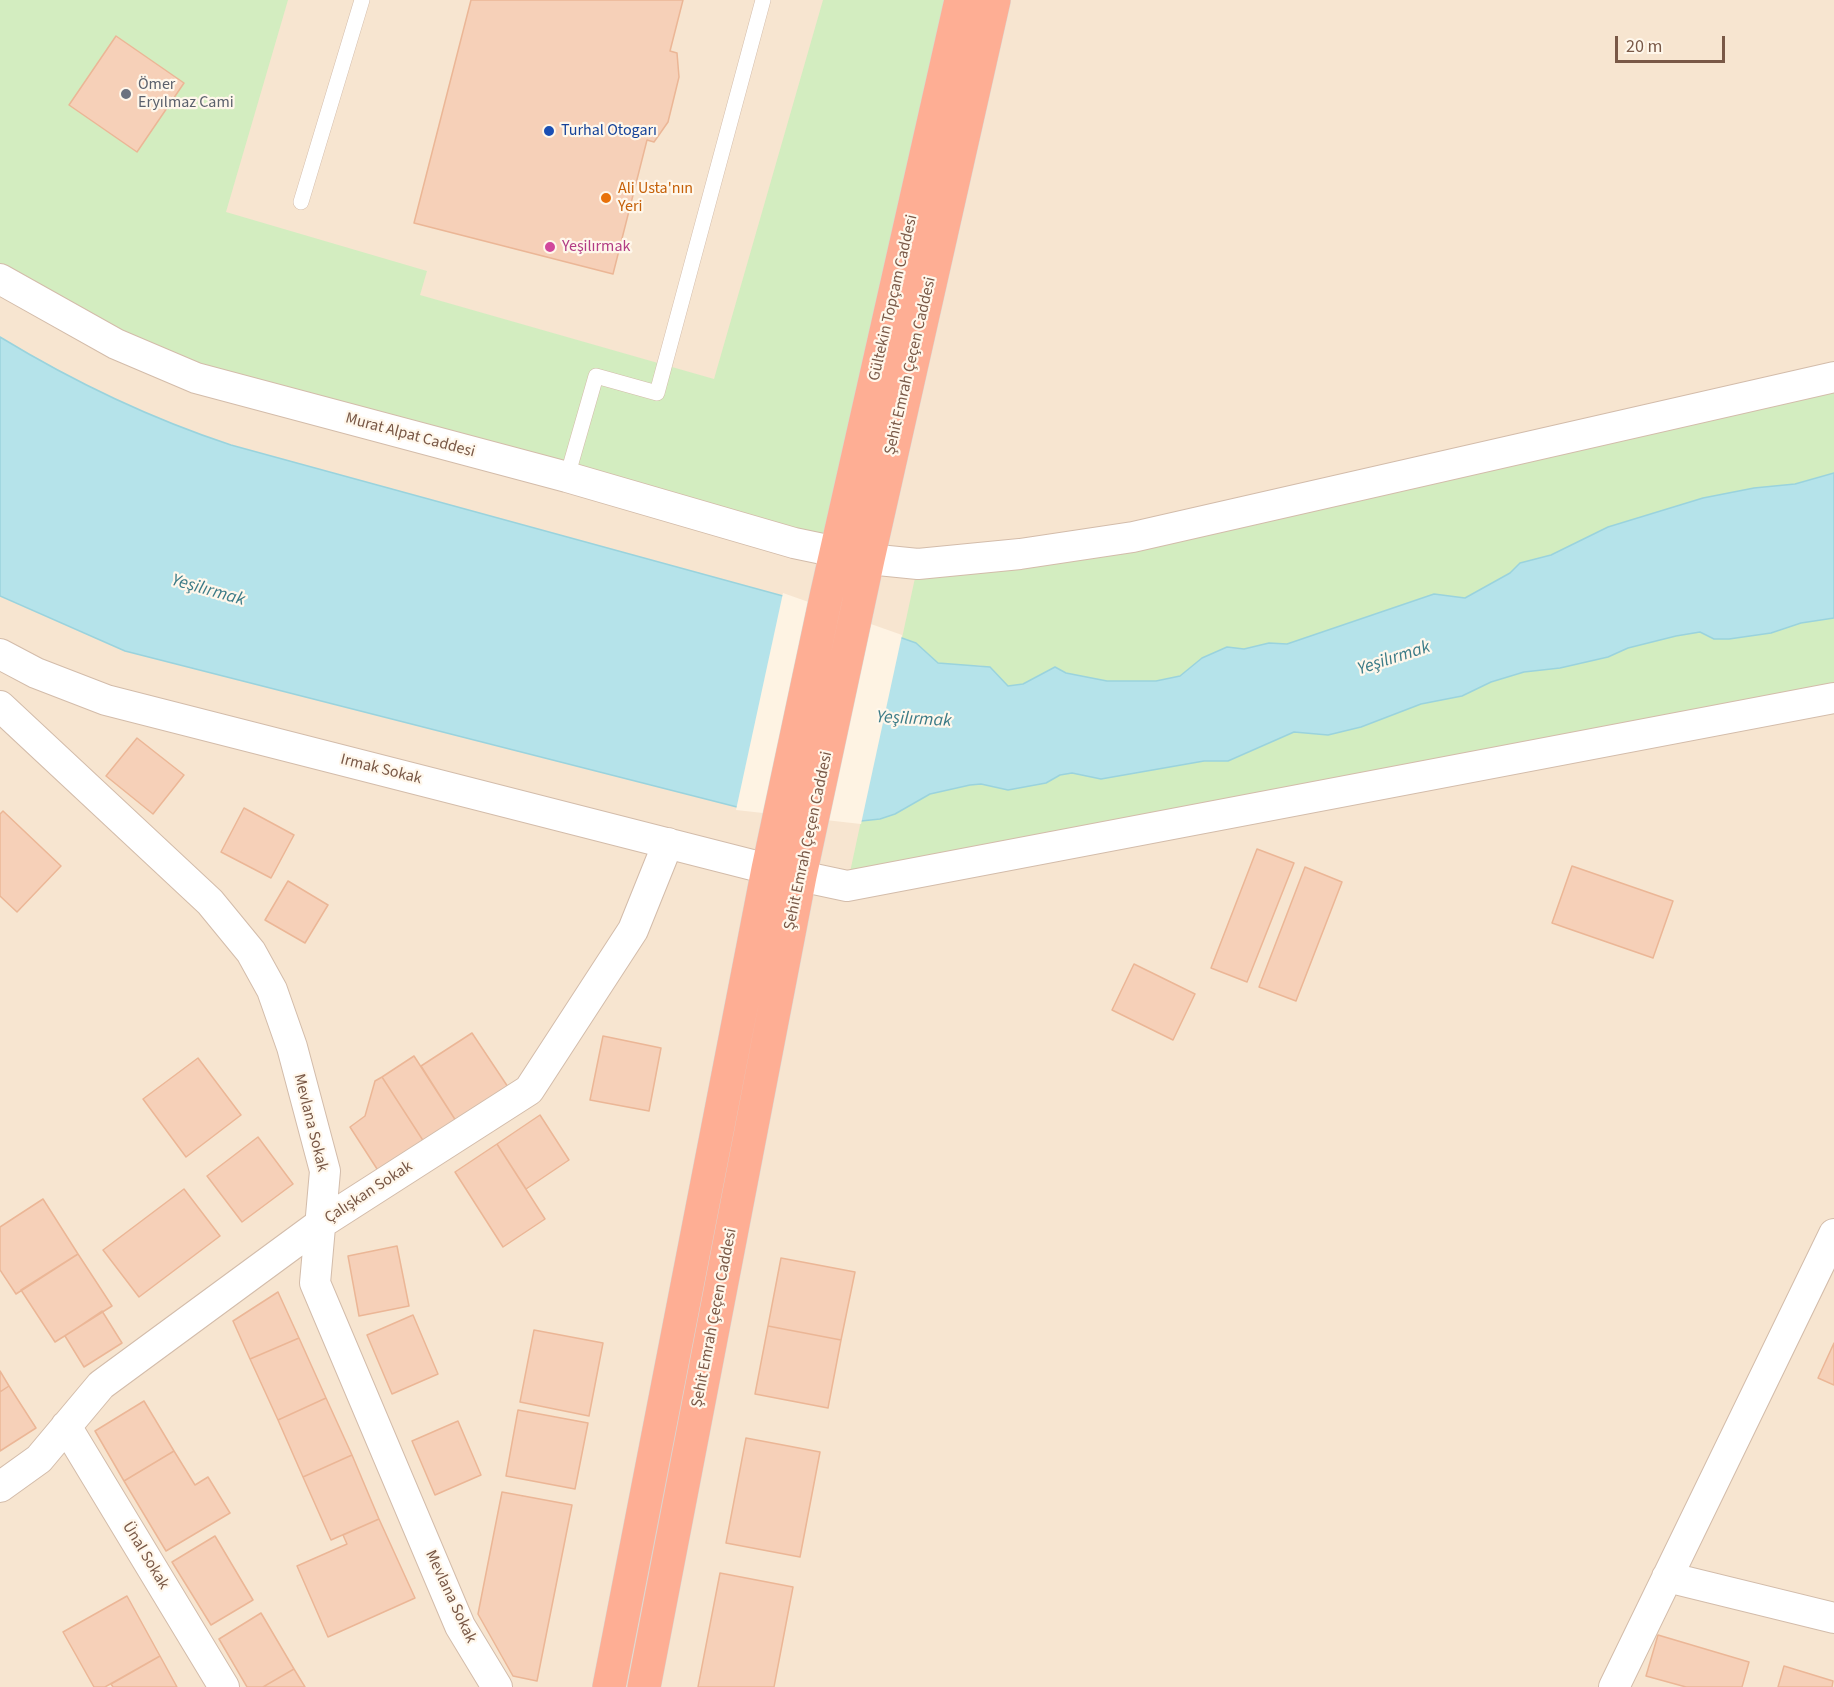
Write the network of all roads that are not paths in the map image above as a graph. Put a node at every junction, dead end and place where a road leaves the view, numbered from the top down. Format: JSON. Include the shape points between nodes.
{"nodes":[{"id":1,"x":362,"y":0,"type":"edge"},
{"id":2,"x":763,"y":0,"type":"edge"},
{"id":3,"x":961,"y":0,"type":"edge"},
{"id":4,"x":994,"y":0,"type":"edge"},
{"id":5,"x":301,"y":202,"type":"dead end"},
{"id":6,"x":0,"y":279,"type":"edge"},
{"id":7,"x":1834,"y":377,"type":"edge"},
{"id":8,"x":567,"y":477,"type":"junction"},
{"id":9,"x":852,"y":555,"type":"junction"},
{"id":10,"x":826,"y":597,"type":"joint"},
{"id":11,"x":0,"y":654,"type":"edge"},
{"id":12,"x":1834,"y":698,"type":"edge"},
{"id":13,"x":0,"y":706,"type":"edge"},
{"id":14,"x":668,"y":843,"type":"junction"},
{"id":15,"x":768,"y":869,"type":"junction"},
{"id":16,"x":801,"y":876,"type":"junction"},
{"id":17,"x":320,"y":1224,"type":"junction"},
{"id":18,"x":1834,"y":1234,"type":"edge"},
{"id":19,"x":66,"y":1426,"type":"junction"},
{"id":20,"x":0,"y":1487,"type":"edge"},
{"id":21,"x":1667,"y":1577,"type":"junction"},
{"id":22,"x":1834,"y":1618,"type":"edge"},
{"id":23,"x":224,"y":1687,"type":"edge"},
{"id":24,"x":497,"y":1687,"type":"edge"},
{"id":25,"x":609,"y":1687,"type":"edge"},
{"id":26,"x":644,"y":1687,"type":"edge"},
{"id":27,"x":1614,"y":1687,"type":"edge"}],
"edges":[{"from":1,"to":5,"type":"lane"},
{"from":2,"to":8,"type":"lane","via":[[657,393],[596,376]]},
{"from":3,"to":9,"type":"highway","name":"Gültekin Topçam Caddesi"},
{"from":4,"to":9,"type":"highway","name":"Şehit Emrah Çeçen Caddesi"},
{"from":6,"to":8,"type":"street","name":"Murat Alpat Caddesi","via":[[116,345],[196,378]]},
{"from":7,"to":9,"type":"street","name":"Murat Alpat Caddesi","via":[[1133,537],[918,564]]},
{"from":8,"to":9,"type":"street","name":"Murat Alpat Caddesi","via":[[794,543]]},
{"from":9,"to":10,"type":"highway","name":"Gültekin Topçam Caddesi"},
{"from":9,"to":16,"type":"highway","name":"Şehit Emrah Çeçen Caddesi","via":[[859,605]]},
{"from":10,"to":15,"type":"highway","name":"Şehit Emrah Çeçen Caddesi"},
{"from":11,"to":14,"type":"street","name":"Irmak Sokak","via":[[36,673],[106,700]]},
{"from":12,"to":16,"type":"street","via":[[847,886]]},
{"from":13,"to":17,"type":"street","name":"Mevlana Sokak","via":[[210,902],[251,952],[272,990],[292,1047],[325,1171]]},
{"from":14,"to":15,"type":"street","name":"Irmak Sokak"},
{"from":14,"to":17,"type":"street","name":"Çalışkan Sokak","via":[[633,930],[529,1090]]},
{"from":15,"to":25,"type":"highway","name":"Şehit Emrah Çeçen Caddesi"},
{"from":16,"to":26,"type":"highway","name":"Şehit Emrah Çeçen Caddesi"},
{"from":17,"to":19,"type":"street","name":"Çalışkan Sokak","via":[[101,1385]]},
{"from":17,"to":24,"type":"street","name":"Mevlana Sokak","via":[[315,1282],[460,1626]]},
{"from":18,"to":21,"type":"street"},
{"from":19,"to":20,"type":"street","name":"Çalışkan Sokak","via":[[39,1458]]},
{"from":19,"to":23,"type":"street","name":"Ünal Sokak"},
{"from":21,"to":22,"type":"street"},
{"from":21,"to":27,"type":"street"}]}
